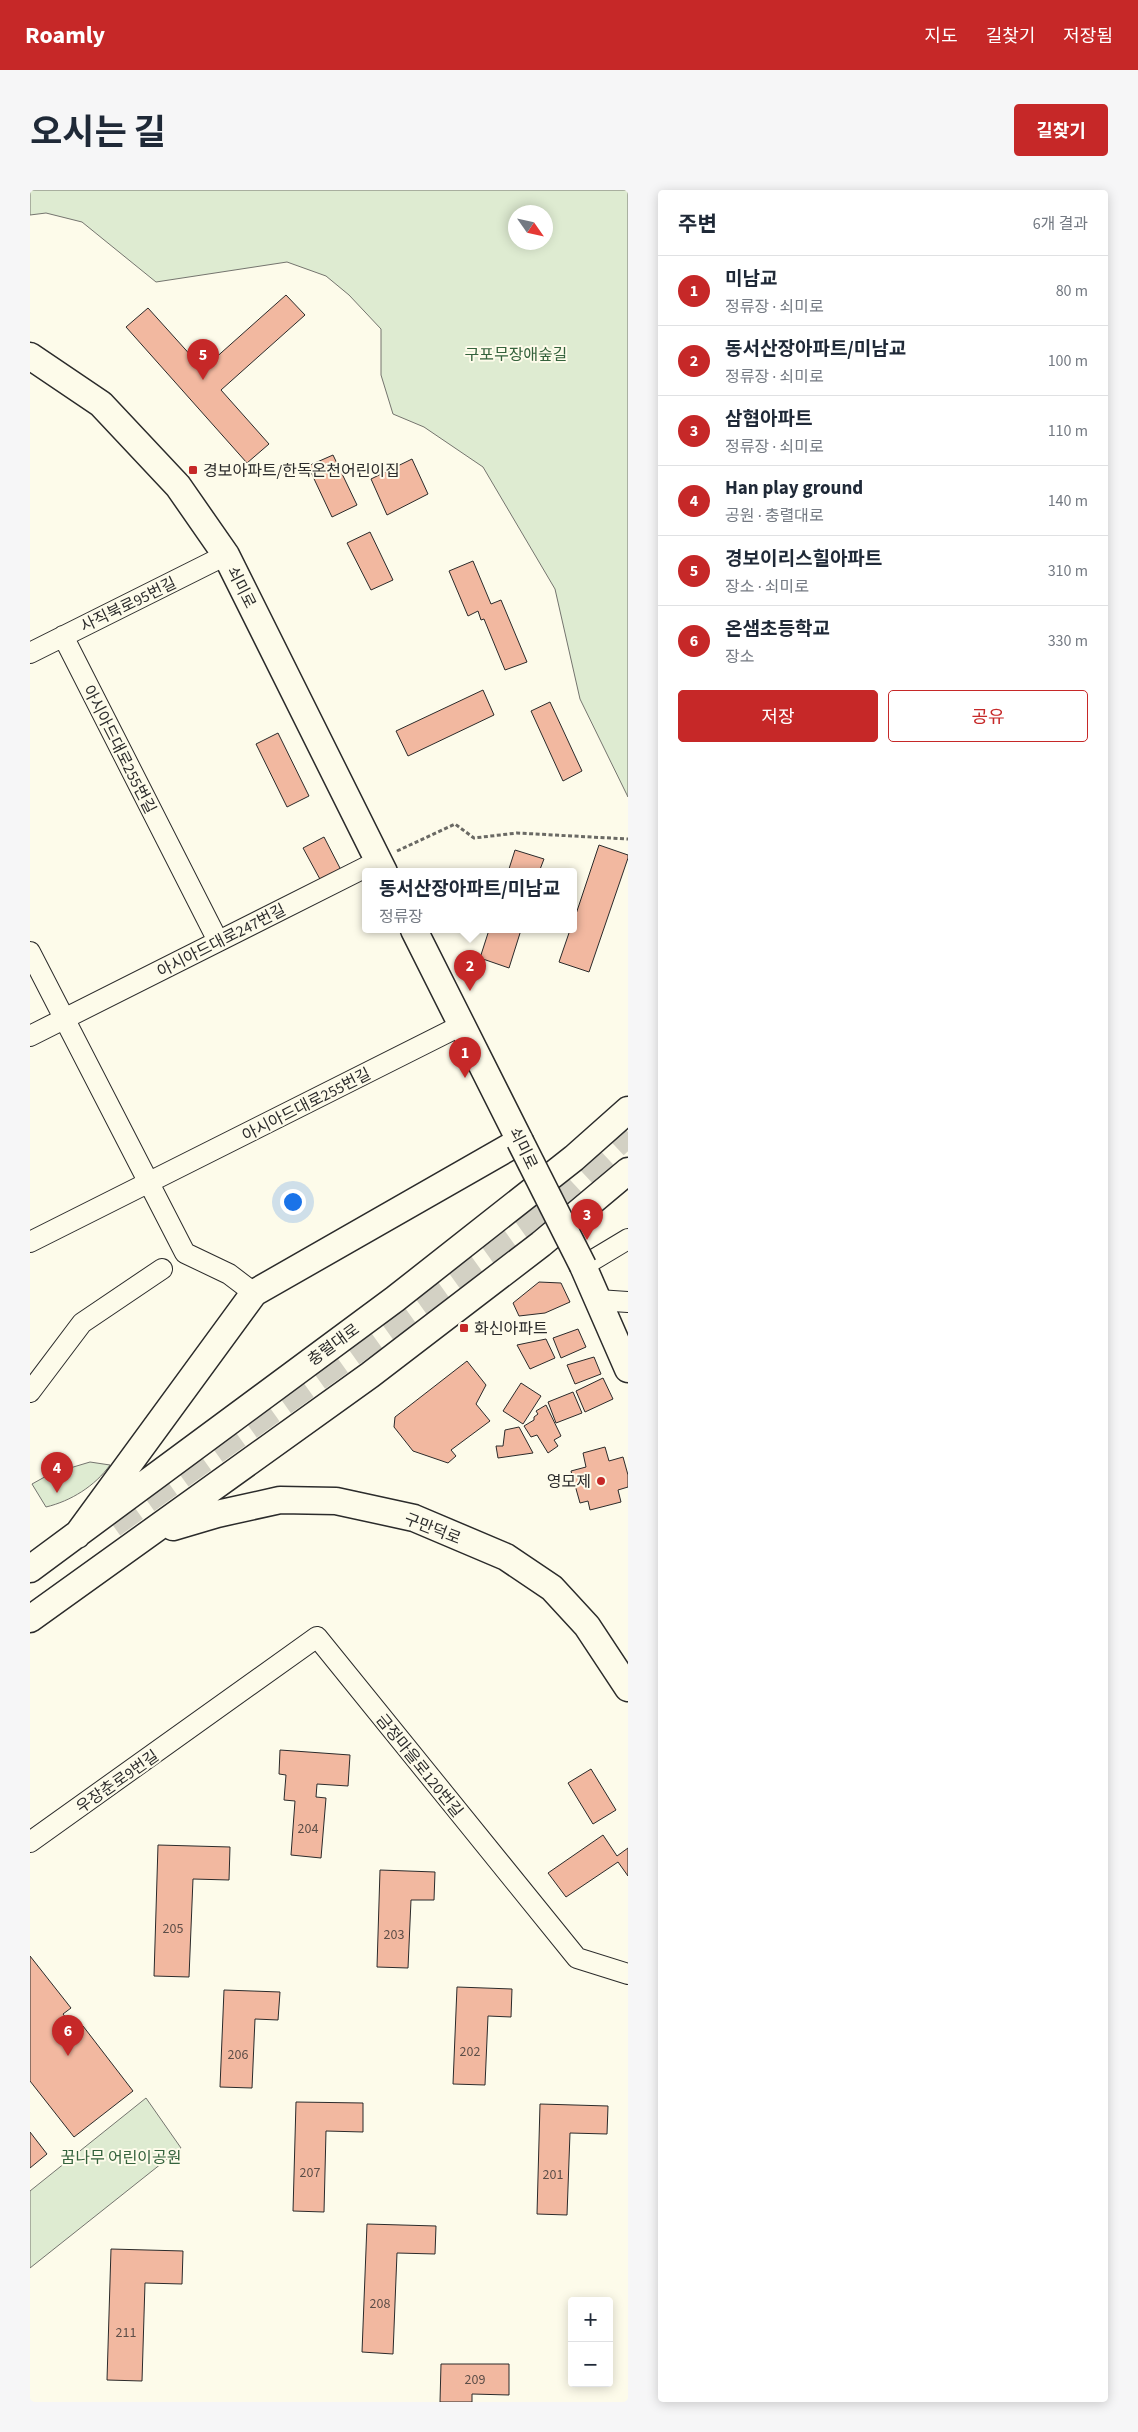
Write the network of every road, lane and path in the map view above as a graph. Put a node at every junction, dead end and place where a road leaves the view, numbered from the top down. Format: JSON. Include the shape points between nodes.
{"nodes":[{"id":1,"x":30,"y":356,"type":"edge"},
{"id":2,"x":226,"y":555,"type":"junction"},
{"id":3,"x":63,"y":636,"type":"junction"},
{"id":4,"x":30,"y":653,"type":"edge"},
{"id":5,"x":628,"y":839,"type":"edge"},
{"id":6,"x":381,"y":866,"type":"edge"},
{"id":7,"x":362,"y":875,"type":"edge"},
{"id":8,"x":416,"y":933,"type":"edge"},
{"id":9,"x":218,"y":941,"type":"junction"},
{"id":10,"x":30,"y":952,"type":"edge"},
{"id":11,"x":64,"y":1019,"type":"junction"},
{"id":12,"x":464,"y":1024,"type":"junction"},
{"id":13,"x":30,"y":1036,"type":"edge"},
{"id":14,"x":628,"y":1110,"type":"edge"},
{"id":15,"x":520,"y":1140,"type":"junction"},
{"id":16,"x":628,"y":1171,"type":"edge"},
{"id":17,"x":148,"y":1183,"type":"junction"},
{"id":18,"x":628,"y":1239,"type":"edge"},
{"id":19,"x":30,"y":1242,"type":"edge"},
{"id":20,"x":583,"y":1266,"type":"junction"},
{"id":21,"x":162,"y":1269,"type":"dead end"},
{"id":22,"x":254,"y":1293,"type":"junction"},
{"id":23,"x":598,"y":1300,"type":"junction"},
{"id":24,"x":628,"y":1302,"type":"edge"},
{"id":25,"x":628,"y":1369,"type":"edge"},
{"id":26,"x":30,"y":1392,"type":"edge"},
{"id":27,"x":151,"y":1534,"type":"junction"},
{"id":28,"x":77,"y":1535,"type":"junction"},
{"id":29,"x":30,"y":1569,"type":"edge"},
{"id":30,"x":30,"y":1620,"type":"edge"},
{"id":31,"x":628,"y":1688,"type":"edge"},
{"id":32,"x":204,"y":1719,"type":"joint"},
{"id":33,"x":30,"y":1842,"type":"edge"},
{"id":34,"x":628,"y":1974,"type":"edge"}],
"edges":[{"from":1,"to":2,"type":"main road","name":"쇠미로","via":[[101,404],[178,486]]},
{"from":2,"to":3,"type":"street","name":"사직북로95번길"},
{"from":2,"to":6,"type":"main road","name":"쇠미로"},
{"from":3,"to":4,"type":"street","name":"사직북로95번길"},
{"from":3,"to":9,"type":"street","name":"아시아드대로255번길"},
{"from":5,"to":6,"type":"path","via":[[517,833],[474,838],[455,824]]},
{"from":7,"to":9,"type":"street","name":"아시아드대로247번길"},
{"from":8,"to":12,"type":"main road","name":"쇠미로"},
{"from":9,"to":11,"type":"street","name":"아시아드대로247번길"},
{"from":10,"to":11,"type":"street"},
{"from":11,"to":13,"type":"street","name":"아시아드대로247번길"},
{"from":11,"to":17,"type":"street"},
{"from":12,"to":15,"type":"main road","name":"쇠미로"},
{"from":12,"to":17,"type":"street","name":"아시아드대로255번길"},
{"from":14,"to":28,"type":"main road","name":"충렬대로","via":[[574,1158],[394,1299]]},
{"from":15,"to":20,"type":"main road","name":"쇠미로","bridge":true},
{"from":15,"to":22,"type":"main road"},
{"from":16,"to":27,"type":"main road","via":[[541,1244],[370,1375]]},
{"from":17,"to":19,"type":"street","name":"아시아드대로255번길"},
{"from":17,"to":22,"type":"street","via":[[185,1253],[229,1274]]},
{"from":18,"to":20,"type":"street"},
{"from":20,"to":23,"type":"main road","name":"쇠미로"},
{"from":21,"to":26,"type":"street","via":[[82,1323]]},
{"from":22,"to":28,"type":"main road"},
{"from":23,"to":24,"type":"street"},
{"from":23,"to":25,"type":"main road","name":"쇠미로"},
{"from":27,"to":30,"type":"main road"},
{"from":27,"to":31,"type":"main road","name":"구만덕로","via":[[217,1514],[280,1500],[336,1501],[414,1518],[506,1558],[552,1588],[587,1626]]},
{"from":28,"to":29,"type":"main road","name":"충렬대로"},
{"from":32,"to":33,"type":"street","name":"우장춘로9번길"},
{"from":32,"to":34,"type":"street","name":"금정마을로120번길","via":[[317,1638],[577,1958]]}]}
